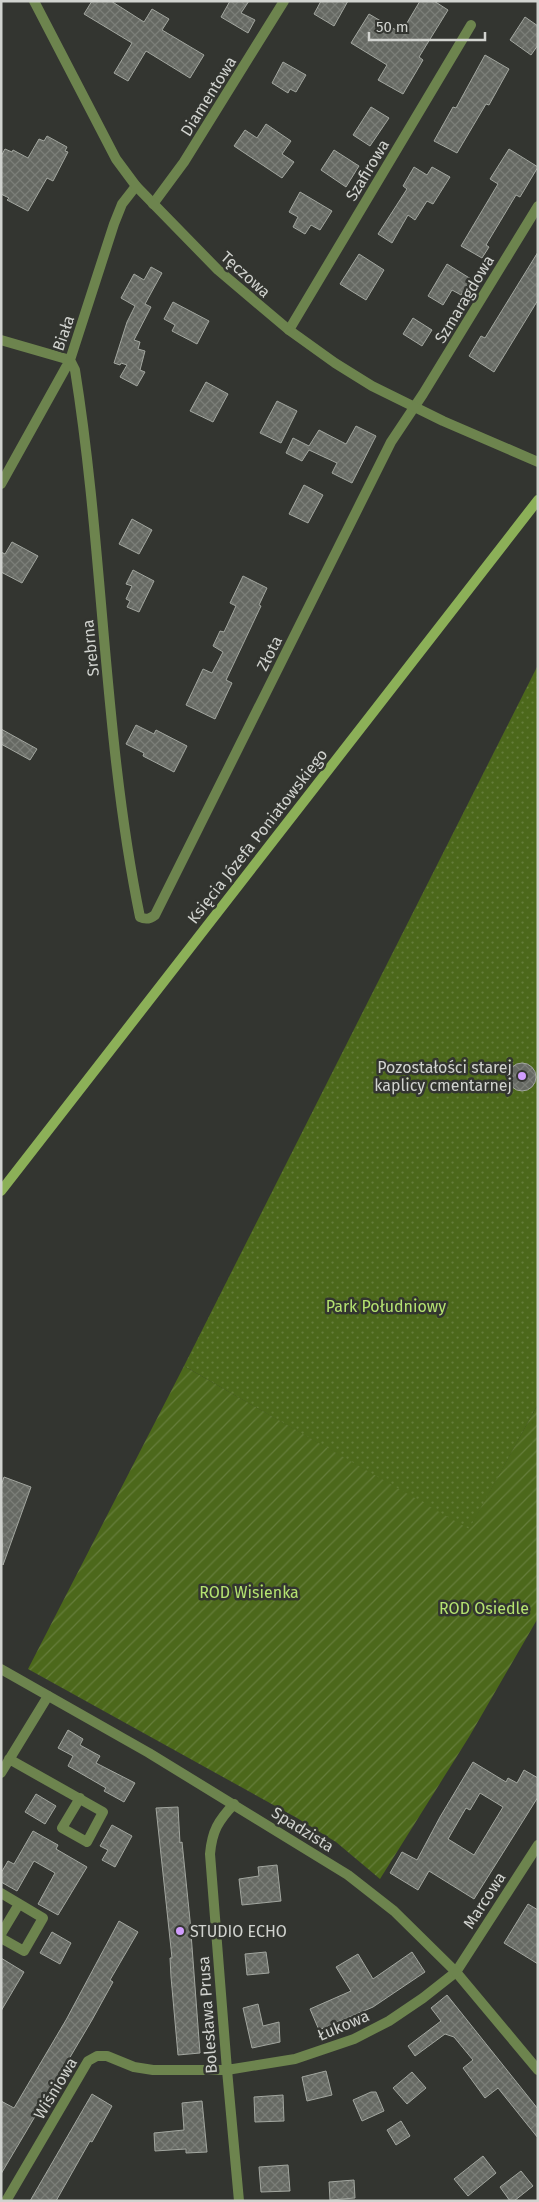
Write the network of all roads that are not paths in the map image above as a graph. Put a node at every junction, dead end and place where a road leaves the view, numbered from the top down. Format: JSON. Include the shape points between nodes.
{"nodes":[{"id":1,"x":34,"y":1,"type":"edge"},
{"id":2,"x":284,"y":1,"type":"edge"},
{"id":3,"x":471,"y":25,"type":"dead end"},
{"id":4,"x":136,"y":186,"type":"junction"},
{"id":5,"x":153,"y":204,"type":"junction"},
{"id":6,"x":538,"y":206,"type":"edge"},
{"id":7,"x":288,"y":330,"type":"junction"},
{"id":8,"x":1,"y":340,"type":"edge"},
{"id":9,"x":70,"y":360,"type":"junction"},
{"id":10,"x":414,"y":408,"type":"junction"},
{"id":11,"x":538,"y":462,"type":"edge"},
{"id":12,"x":1,"y":484,"type":"edge"},
{"id":13,"x":538,"y":500,"type":"edge"},
{"id":14,"x":155,"y":915,"type":"joint"},
{"id":15,"x":1,"y":1190,"type":"edge"},
{"id":16,"x":3,"y":1670,"type":"edge"},
{"id":17,"x":48,"y":1696,"type":"junction"},
{"id":18,"x":9,"y":1759,"type":"junction"},
{"id":19,"x":1,"y":1773,"type":"edge"},
{"id":20,"x":80,"y":1798,"type":"dead end"},
{"id":21,"x":234,"y":1804,"type":"junction"},
{"id":22,"x":538,"y":1845,"type":"edge"},
{"id":23,"x":1,"y":1893,"type":"edge"},
{"id":24,"x":19,"y":1904,"type":"junction"},
{"id":25,"x":1,"y":1934,"type":"edge"},
{"id":26,"x":1,"y":1938,"type":"edge"},
{"id":27,"x":456,"y":1972,"type":"junction"},
{"id":28,"x":226,"y":2070,"type":"junction"},
{"id":29,"x":538,"y":2070,"type":"edge"},
{"id":30,"x":6,"y":2201,"type":"edge"},
{"id":31,"x":239,"y":2201,"type":"edge"}],
"edges":[{"from":1,"to":4,"type":"street","name":"Tęczowa","via":[[116,159]]},
{"from":2,"to":5,"type":"street","name":"Diamentowa","via":[[184,162]]},
{"from":3,"to":7,"type":"street","name":"Szafirowa"},
{"from":4,"to":5,"type":"street","name":"Tęczowa"},
{"from":4,"to":9,"type":"street","name":"Biała","via":[[122,204],[114,224]]},
{"from":5,"to":7,"type":"street","name":"Tęczowa","via":[[218,270]]},
{"from":6,"to":10,"type":"street","name":"Szmaragdowa"},
{"from":7,"to":10,"type":"street","name":"Tęczowa","via":[[335,363]]},
{"from":8,"to":9,"type":"street"},
{"from":9,"to":12,"type":"street","name":"Biała"},
{"from":9,"to":14,"type":"street","name":"Srebrna","via":[[75,370],[79,399],[118,774],[133,884],[140,918],[145,920]]},
{"from":10,"to":11,"type":"street","name":"Tęczowa"},
{"from":10,"to":14,"type":"street","name":"Złota","via":[[391,442]]},
{"from":13,"to":15,"type":"main road","name":"Księcia Józefa Poniatowskiego"},
{"from":16,"to":17,"type":"street","name":"Spadzista"},
{"from":17,"to":18,"type":"street"},
{"from":17,"to":21,"type":"street","name":"Spadzista"},
{"from":18,"to":19,"type":"street"},
{"from":18,"to":20,"type":"street"},
{"from":21,"to":27,"type":"street","name":"Spadzista","via":[[348,1875],[394,1911]]},
{"from":21,"to":28,"type":"street","name":"Bolesława Prusa","via":[[221,1818],[212,1836],[210,1854]]},
{"from":22,"to":27,"type":"street","name":"Marcowa"},
{"from":23,"to":24,"type":"street"},
{"from":24,"to":25,"type":"street"},
{"from":24,"to":26,"type":"street","via":[[43,1918],[24,1951]]},
{"from":27,"to":28,"type":"street","name":"Łukowa","via":[[389,2021],[354,2039],[295,2059]]},
{"from":27,"to":29,"type":"street","name":"Spadzista"},
{"from":28,"to":30,"type":"street","name":"Wiśniowa","via":[[153,2070],[107,2056],[97,2056],[88,2061]]},
{"from":28,"to":31,"type":"street","name":"Bolesława Prusa"}]}
